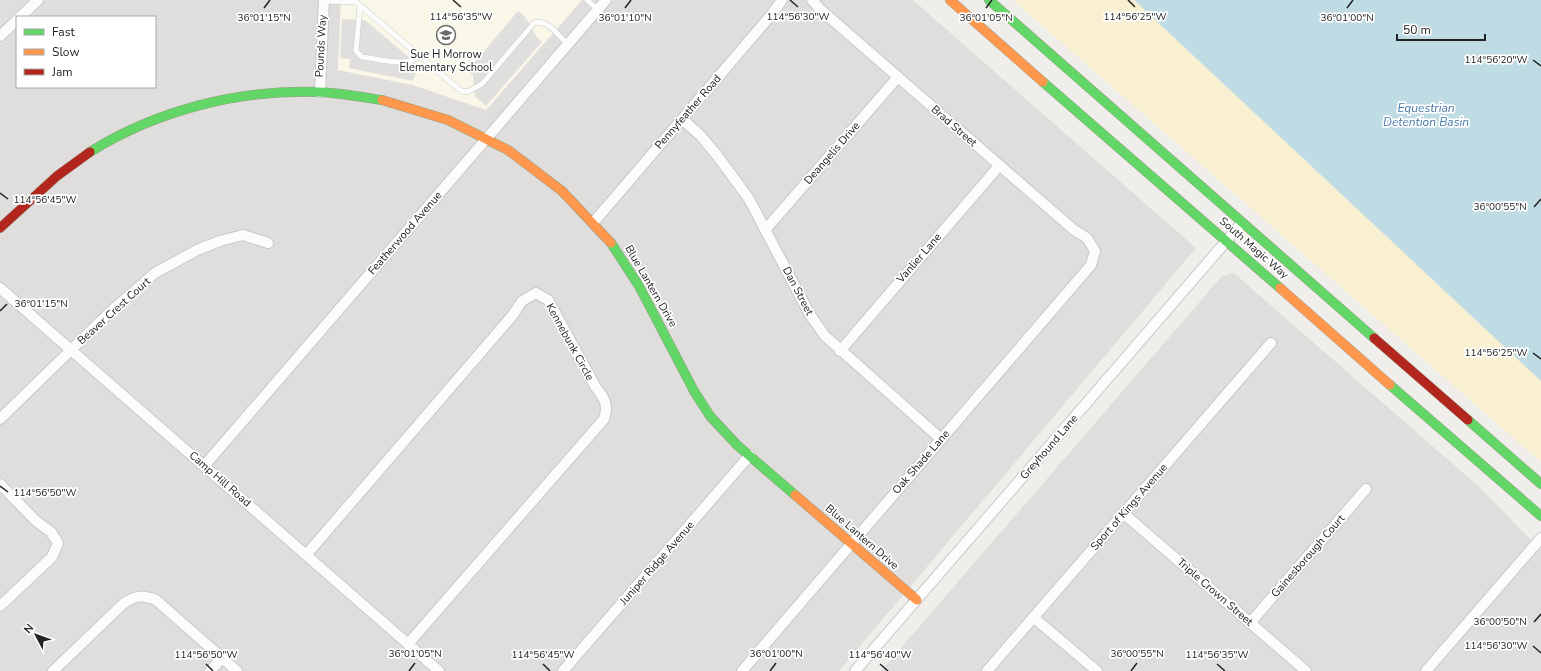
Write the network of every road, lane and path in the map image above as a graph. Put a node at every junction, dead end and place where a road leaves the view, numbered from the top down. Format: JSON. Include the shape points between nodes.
{"nodes":[{"id":1,"x":38,"y":0,"type":"edge"},
{"id":2,"x":324,"y":0,"type":"edge"},
{"id":3,"x":587,"y":0,"type":"edge"},
{"id":4,"x":606,"y":0,"type":"edge"},
{"id":5,"x":782,"y":0,"type":"edge"},
{"id":6,"x":812,"y":0,"type":"edge"},
{"id":7,"x":950,"y":0,"type":"edge"},
{"id":8,"x":989,"y":0,"type":"edge"},
{"id":9,"x":360,"y":6,"type":"junction"},
{"id":10,"x":598,"y":10,"type":"junction"},
{"id":11,"x":21,"y":16,"type":"edge"},
{"id":12,"x":16,"y":21,"type":"edge"},
{"id":13,"x":0,"y":36,"type":"edge"},
{"id":14,"x":568,"y":45,"type":"junction"},
{"id":15,"x":419,"y":56,"type":"junction"},
{"id":16,"x":898,"y":77,"type":"junction"},
{"id":17,"x":320,"y":92,"type":"junction"},
{"id":18,"x":682,"y":119,"type":"junction"},
{"id":19,"x":487,"y":139,"type":"junction"},
{"id":20,"x":999,"y":166,"type":"junction"},
{"id":21,"x":1242,"y":222,"type":"junction"},
{"id":22,"x":593,"y":223,"type":"junction"},
{"id":23,"x":0,"y":228,"type":"edge"},
{"id":24,"x":766,"y":229,"type":"junction"},
{"id":25,"x":1227,"y":241,"type":"junction"},
{"id":26,"x":268,"y":243,"type":"dead end"},
{"id":27,"x":1095,"y":251,"type":"joint"},
{"id":28,"x":0,"y":288,"type":"edge"},
{"id":29,"x":1271,"y":343,"type":"dead end"},
{"id":30,"x":71,"y":350,"type":"junction"},
{"id":31,"x":840,"y":350,"type":"junction"},
{"id":32,"x":0,"y":419,"type":"edge"},
{"id":33,"x":941,"y":439,"type":"junction"},
{"id":34,"x":750,"y":455,"type":"junction"},
{"id":35,"x":204,"y":466,"type":"junction"},
{"id":36,"x":0,"y":484,"type":"edge"},
{"id":37,"x":1541,"y":484,"type":"edge"},
{"id":38,"x":1366,"y":489,"type":"dead end"},
{"id":39,"x":1123,"y":513,"type":"junction"},
{"id":40,"x":1541,"y":516,"type":"edge"},
{"id":41,"x":1541,"y":538,"type":"edge"},
{"id":42,"x":852,"y":544,"type":"junction"},
{"id":43,"x":306,"y":555,"type":"junction"},
{"id":44,"x":917,"y":600,"type":"junction"},
{"id":45,"x":0,"y":606,"type":"edge"},
{"id":46,"x":1033,"y":617,"type":"junction"},
{"id":47,"x":1250,"y":623,"type":"junction"},
{"id":48,"x":408,"y":644,"type":"junction"},
{"id":49,"x":222,"y":658,"type":"junction"},
{"id":50,"x":53,"y":671,"type":"edge"},
{"id":51,"x":210,"y":671,"type":"edge"},
{"id":52,"x":237,"y":671,"type":"edge"},
{"id":53,"x":439,"y":671,"type":"edge"},
{"id":54,"x":563,"y":671,"type":"edge"},
{"id":55,"x":742,"y":671,"type":"edge"},
{"id":56,"x":855,"y":671,"type":"edge"},
{"id":57,"x":987,"y":671,"type":"edge"},
{"id":58,"x":1097,"y":671,"type":"edge"},
{"id":59,"x":1306,"y":671,"type":"edge"},
{"id":60,"x":1426,"y":671,"type":"edge"}],
"edges":[{"from":1,"to":11,"type":"street"},
{"from":2,"to":9,"type":"lane","via":[[356,2]]},
{"from":2,"to":17,"type":"street","name":"Pounds Way"},
{"from":3,"to":10,"type":"lane"},
{"from":4,"to":10,"type":"street","name":"Featherwood Avenue"},
{"from":5,"to":18,"type":"street","name":"Pennyfeather Road"},
{"from":6,"to":16,"type":"street","name":"Brad Street"},
{"from":7,"to":25,"type":"street","name":"South Magic Way"},
{"from":8,"to":21,"type":"street","name":"South Magic Way"},
{"from":9,"to":15,"type":"lane"},
{"from":9,"to":15,"type":"lane","via":[[356,51],[359,55],[406,62],[413,62]]},
{"from":10,"to":14,"type":"street","name":"Featherwood Avenue"},
{"from":12,"to":13,"type":"street"},
{"from":14,"to":15,"type":"lane","via":[[545,23],[534,23],[482,84],[467,92],[456,88]]},
{"from":14,"to":19,"type":"street","name":"Featherwood Avenue"},
{"from":16,"to":20,"type":"street","name":"Brad Street"},
{"from":16,"to":24,"type":"street","name":"Deangelis Drive"},
{"from":17,"to":19,"type":"street","name":"Blue Lantern Drive","via":[[380,98],[434,114]]},
{"from":17,"to":23,"type":"street","name":"Blue Lantern Drive","via":[[295,91],[234,98],[180,111],[141,125],[100,146],[59,175]]},
{"from":18,"to":22,"type":"street","name":"Pennyfeather Road"},
{"from":18,"to":24,"type":"street","name":"Dan Street","via":[[701,136],[719,158],[749,199]]},
{"from":19,"to":22,"type":"street","name":"Blue Lantern Drive","via":[[541,173],[570,197]]},
{"from":19,"to":35,"type":"street","name":"Featherwood Avenue"},
{"from":20,"to":27,"type":"street","name":"Brad Street","via":[[1074,230],[1087,238]]},
{"from":20,"to":31,"type":"street","name":"Vanlier Lane"},
{"from":21,"to":25,"type":"street","name":"Greyhound Lane"},
{"from":21,"to":37,"type":"street","name":"South Magic Way"},
{"from":22,"to":34,"type":"street","name":"Blue Lantern Drive","via":[[627,266],[707,411],[728,436]]},
{"from":24,"to":31,"type":"street","name":"Dan Street","via":[[815,323]]},
{"from":25,"to":40,"type":"street","name":"South Magic Way"},
{"from":25,"to":44,"type":"street","name":"Greyhound Lane"},
{"from":26,"to":30,"type":"street","name":"Beaver Crest Court","via":[[243,235],[220,241],[178,260],[134,290]]},
{"from":27,"to":33,"type":"street","name":"Oak Shade Lane","via":[[1091,266]]},
{"from":28,"to":30,"type":"street","name":"Camp Hill Road"},
{"from":29,"to":39,"type":"street","name":"Sport of Kings Avenue"},
{"from":30,"to":32,"type":"street","name":"Beaver Crest Court"},
{"from":30,"to":35,"type":"street","name":"Camp Hill Road"},
{"from":31,"to":33,"type":"street","name":"Dan Street"},
{"from":33,"to":42,"type":"street","name":"Oak Shade Lane"},
{"from":34,"to":42,"type":"street","name":"Blue Lantern Drive"},
{"from":34,"to":54,"type":"street","name":"Juniper Ridge Avenue"},
{"from":35,"to":43,"type":"street","name":"Camp Hill Road"},
{"from":36,"to":45,"type":"street","via":[[36,521],[51,532],[58,543],[52,558]]},
{"from":38,"to":47,"type":"street","name":"Gainesborough Court"},
{"from":39,"to":46,"type":"street","name":"Sport of Kings Avenue"},
{"from":39,"to":47,"type":"street","name":"Triple Crown Street"},
{"from":41,"to":60,"type":"street"},
{"from":42,"to":44,"type":"street","name":"Blue Lantern Drive"},
{"from":42,"to":55,"type":"street","name":"Oak Shade Lane"},
{"from":43,"to":48,"type":"street","name":"Camp Hill Road"},
{"from":43,"to":48,"type":"street","name":"Kennebunk Circle","via":[[512,316],[522,301],[536,293],[548,300],[603,398],[608,410],[604,420]]},
{"from":44,"to":56,"type":"street","name":"Greyhound Lane"},
{"from":46,"to":57,"type":"street","name":"Sport of Kings Avenue"},
{"from":46,"to":58,"type":"street"},
{"from":47,"to":59,"type":"street","name":"Triple Crown Street"},
{"from":48,"to":53,"type":"street","name":"Camp Hill Road"},
{"from":49,"to":50,"type":"street","via":[[156,600],[141,595],[124,603]]},
{"from":49,"to":51,"type":"street"},
{"from":49,"to":52,"type":"street"}]}
